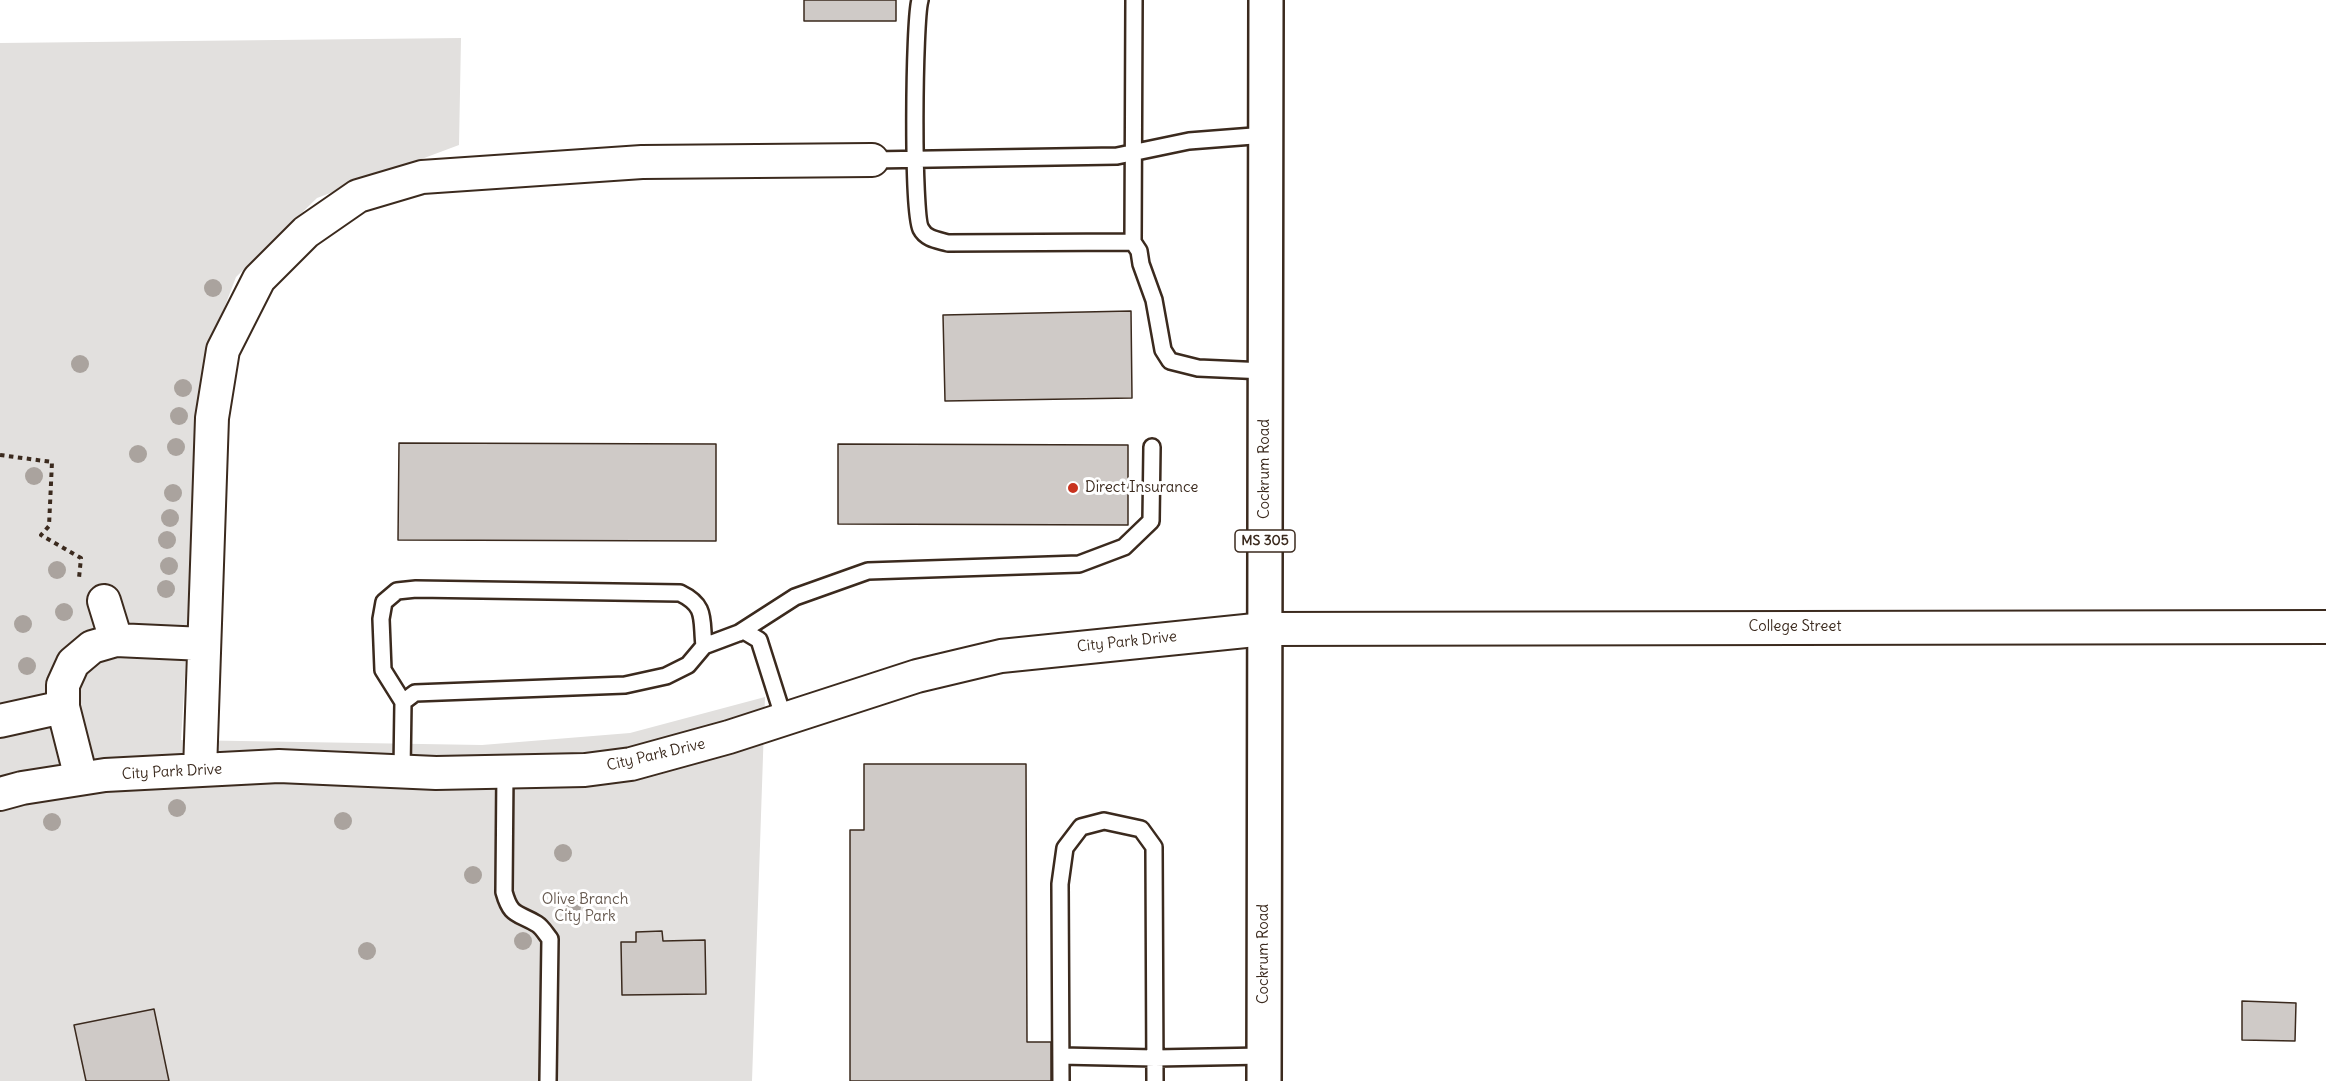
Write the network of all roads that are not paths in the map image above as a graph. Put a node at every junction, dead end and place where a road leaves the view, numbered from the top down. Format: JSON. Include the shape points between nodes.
{"nodes":[{"id":1,"x":920,"y":0,"type":"edge"},
{"id":2,"x":1134,"y":0,"type":"edge"},
{"id":3,"x":1266,"y":0,"type":"edge"},
{"id":4,"x":1266,"y":135,"type":"junction"},
{"id":5,"x":1133,"y":153,"type":"junction"},
{"id":6,"x":914,"y":159,"type":"junction"},
{"id":7,"x":872,"y":160,"type":"joint"},
{"id":8,"x":1133,"y":242,"type":"junction"},
{"id":9,"x":1265,"y":371,"type":"junction"},
{"id":10,"x":1152,"y":447,"type":"dead end"},
{"id":11,"x":104,"y":601,"type":"dead end"},
{"id":12,"x":2326,"y":627,"type":"edge"},
{"id":13,"x":1265,"y":628,"type":"junction"},
{"id":14,"x":739,"y":633,"type":"junction"},
{"id":15,"x":116,"y":640,"type":"junction"},
{"id":16,"x":204,"y":644,"type":"junction"},
{"id":17,"x":704,"y":646,"type":"junction"},
{"id":18,"x":403,"y":702,"type":"junction"},
{"id":19,"x":63,"y":707,"type":"junction"},
{"id":20,"x":784,"y":719,"type":"junction"},
{"id":21,"x":0,"y":721,"type":"edge"},
{"id":22,"x":200,"y":770,"type":"junction"},
{"id":23,"x":402,"y":771,"type":"junction"},
{"id":24,"x":505,"y":771,"type":"junction"},
{"id":25,"x":81,"y":778,"type":"junction"},
{"id":26,"x":0,"y":794,"type":"edge"},
{"id":27,"x":1061,"y":1056,"type":"junction"},
{"id":28,"x":1155,"y":1058,"type":"junction"},
{"id":29,"x":1264,"y":1069,"type":"edge"},
{"id":30,"x":548,"y":1081,"type":"edge"},
{"id":31,"x":1061,"y":1081,"type":"edge"},
{"id":32,"x":1155,"y":1081,"type":"edge"}],
"edges":[{"from":1,"to":6,"type":"lane"},
{"from":2,"to":5,"type":"lane"},
{"from":3,"to":4,"type":"main road","name":"Cockrum Road","number":"MS 305"},
{"from":4,"to":5,"type":"lane","via":[[1189,141]]},
{"from":4,"to":9,"type":"main road","name":"Cockrum Road","number":"MS 305"},
{"from":5,"to":6,"type":"lane"},
{"from":5,"to":8,"type":"lane"},
{"from":6,"to":7,"type":"lane"},
{"from":6,"to":8,"type":"lane","via":[[919,228],[927,237],[948,243]]},
{"from":7,"to":16,"type":"street","via":[[642,162],[422,177],[358,196],[306,232],[260,279],[223,350],[212,418]]},
{"from":8,"to":9,"type":"lane","via":[[1154,300],[1163,350],[1170,361],[1198,368]]},
{"from":9,"to":13,"type":"main road","name":"Cockrum Road","number":"MS 305"},
{"from":10,"to":14,"type":"lane","via":[[1151,520],[1124,547],[1079,564],[868,571],[795,597]]},
{"from":11,"to":15,"type":"street"},
{"from":12,"to":13,"type":"street","name":"College Street"},
{"from":13,"to":20,"type":"street","name":"City Park Drive","via":[[1001,656],[917,676]]},
{"from":13,"to":29,"type":"main road","name":"Cockrum Road","number":"MS 305"},
{"from":14,"to":17,"type":"lane"},
{"from":14,"to":20,"type":"lane","via":[[759,640]]},
{"from":15,"to":16,"type":"street"},
{"from":15,"to":19,"type":"street","via":[[92,647],[74,663],[63,685]]},
{"from":16,"to":22,"type":"street"},
{"from":17,"to":18,"type":"lane","via":[[688,664],[666,676],[625,685],[415,693]]},
{"from":17,"to":18,"type":"lane","via":[[700,610],[694,600],[680,592],[397,591],[384,602],[383,670]]},
{"from":18,"to":23,"type":"lane"},
{"from":19,"to":21,"type":"street"},
{"from":19,"to":25,"type":"street"},
{"from":20,"to":24,"type":"street","name":"City Park Drive","via":[[631,764],[585,770]]},
{"from":22,"to":23,"type":"street","name":"City Park Drive","via":[[279,766]]},
{"from":22,"to":25,"type":"street","name":"City Park Drive"},
{"from":23,"to":24,"type":"street","name":"City Park Drive"},
{"from":24,"to":30,"type":"lane","via":[[504,892],[508,908],[539,925],[550,939]]},
{"from":25,"to":26,"type":"street","name":"City Park Drive"},
{"from":27,"to":28,"type":"lane"},
{"from":27,"to":28,"type":"lane","via":[[1060,884],[1065,848],[1081,826],[1104,821],[1141,830],[1154,848]]},
{"from":27,"to":31,"type":"lane"},
{"from":28,"to":29,"type":"lane"},
{"from":28,"to":32,"type":"lane"}]}
